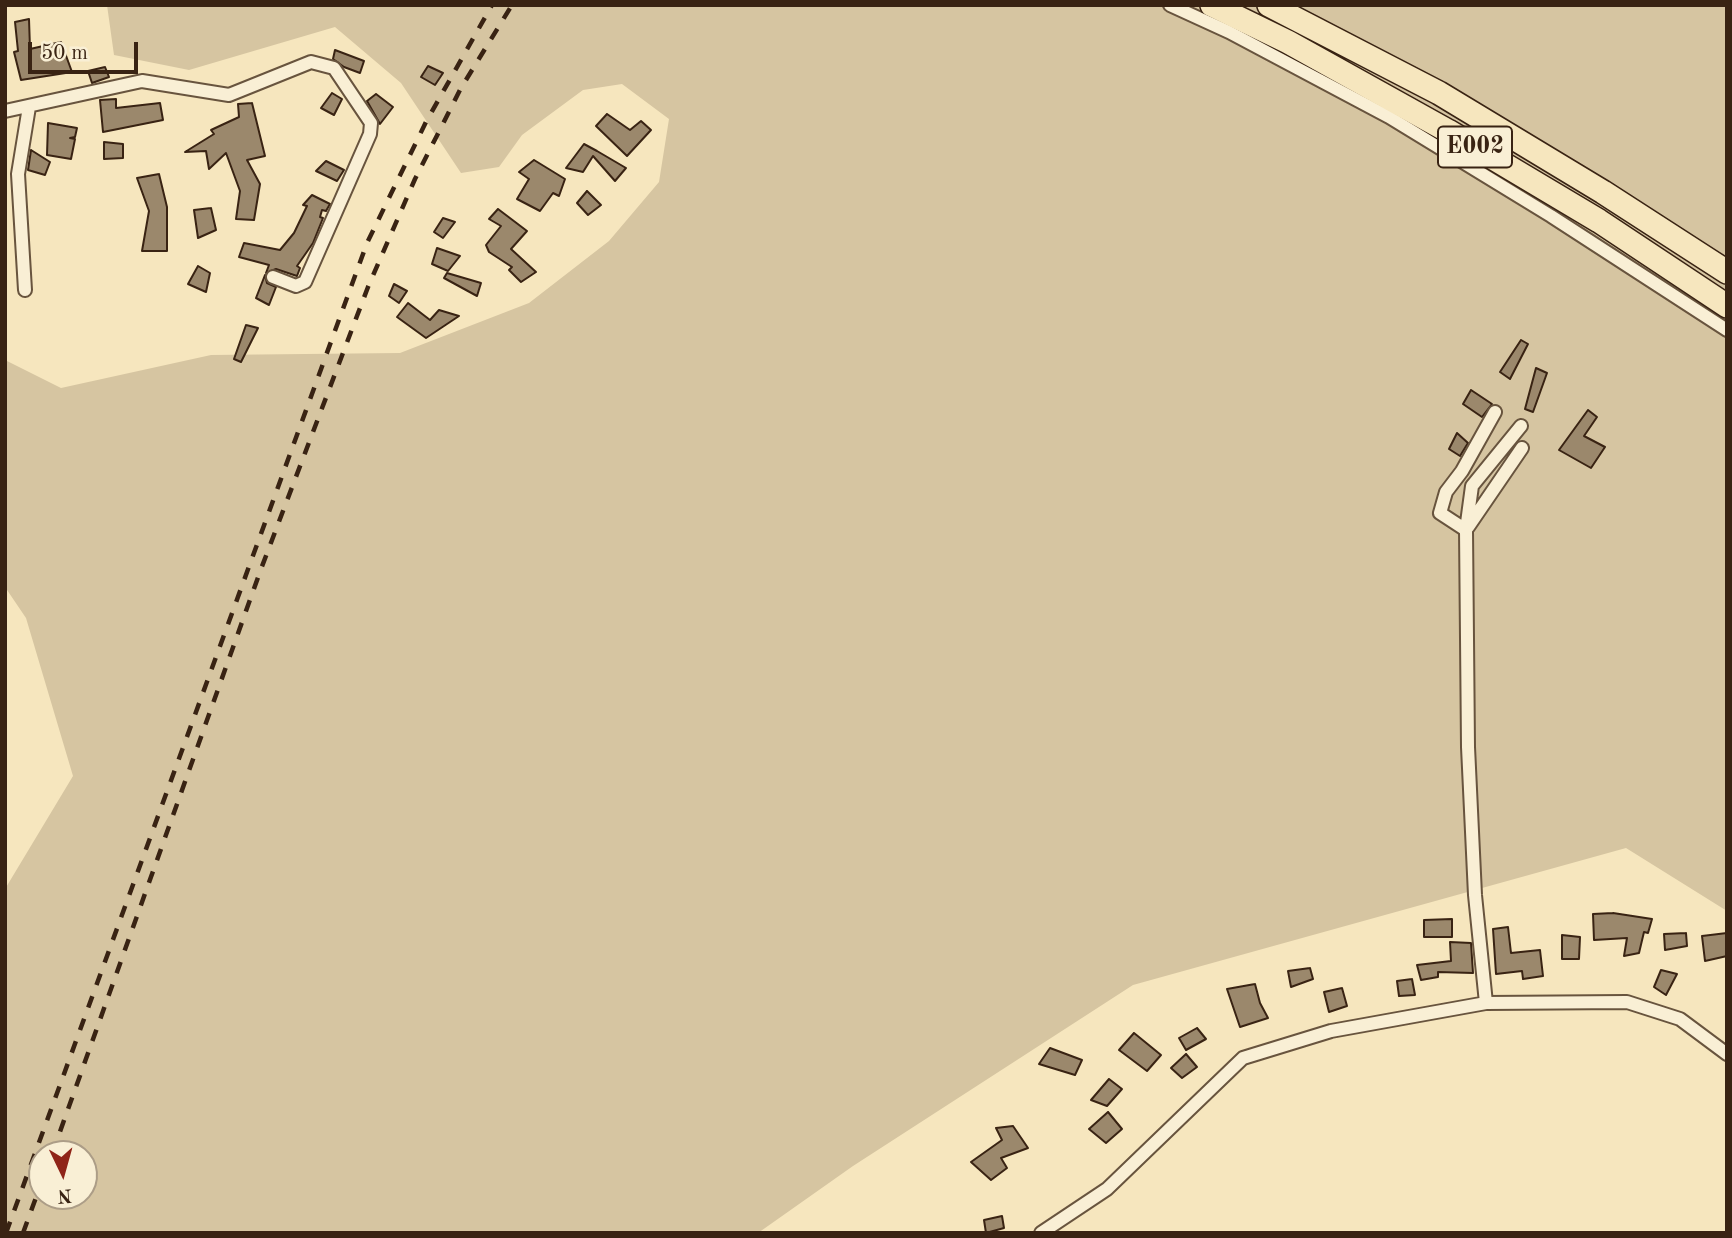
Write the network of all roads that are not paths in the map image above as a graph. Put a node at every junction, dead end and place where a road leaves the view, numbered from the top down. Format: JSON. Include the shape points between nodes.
{"nodes":[{"id":1,"x":1171,"y":5,"type":"edge"},
{"id":2,"x":1212,"y":5,"type":"edge"},
{"id":3,"x":1269,"y":5,"type":"edge"},
{"id":4,"x":29,"y":107,"type":"junction"},
{"id":5,"x":5,"y":111,"type":"edge"},
{"id":6,"x":1727,"y":272,"type":"edge"},
{"id":7,"x":272,"y":276,"type":"dead end"},
{"id":8,"x":25,"y":290,"type":"dead end"},
{"id":9,"x":1727,"y":306,"type":"edge"},
{"id":10,"x":1727,"y":330,"type":"edge"},
{"id":11,"x":1495,"y":412,"type":"dead end"},
{"id":12,"x":1521,"y":426,"type":"dead end"},
{"id":13,"x":1522,"y":448,"type":"dead end"},
{"id":14,"x":1466,"y":530,"type":"junction"},
{"id":15,"x":1486,"y":1003,"type":"junction"},
{"id":16,"x":1727,"y":1054,"type":"edge"},
{"id":17,"x":1041,"y":1233,"type":"edge"}],
"edges":[{"from":1,"to":10,"type":"street","via":[[1390,117]]},
{"from":2,"to":9,"type":"highway","number":"E002","via":[[1448,131],[1599,221]]},
{"from":3,"to":6,"type":"highway","number":"E002","via":[[1438,93]]},
{"from":4,"to":5,"type":"street"},
{"from":4,"to":7,"type":"street","via":[[142,82],[229,95],[311,62],[334,68],[371,123],[370,134],[305,282],[296,286]]},
{"from":4,"to":8,"type":"street","via":[[18,174]]},
{"from":11,"to":14,"type":"street","via":[[1446,492],[1440,513]]},
{"from":12,"to":14,"type":"street","via":[[1472,486]]},
{"from":13,"to":14,"type":"street"},
{"from":14,"to":15,"type":"street","via":[[1468,747]]},
{"from":15,"to":16,"type":"street","via":[[1627,1002],[1679,1019]]},
{"from":15,"to":17,"type":"street","via":[[1331,1031],[1243,1058],[1107,1189]]}]}
